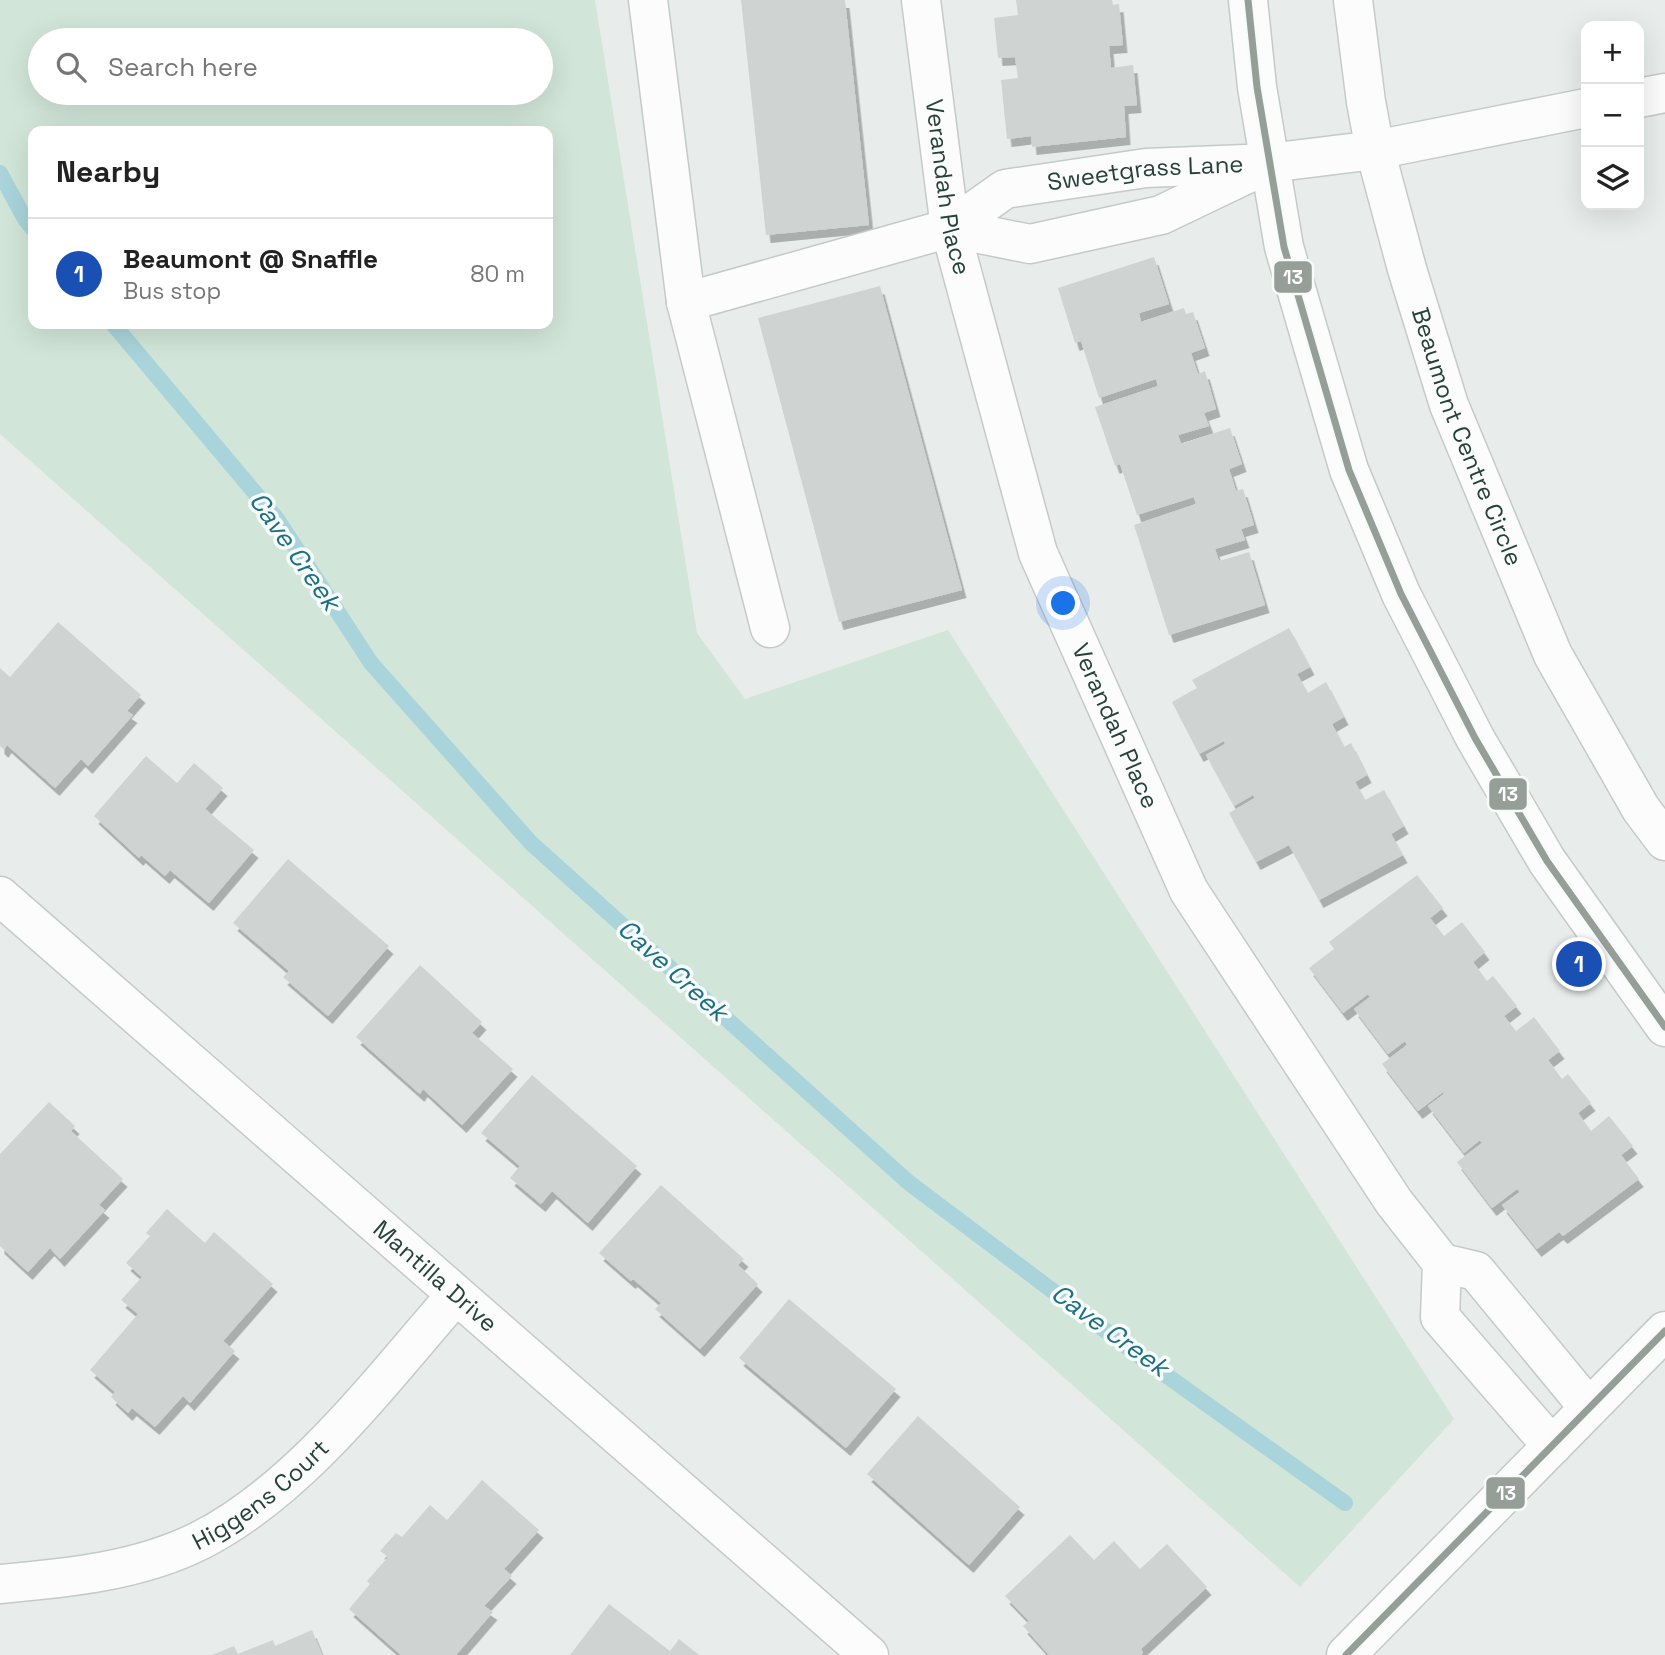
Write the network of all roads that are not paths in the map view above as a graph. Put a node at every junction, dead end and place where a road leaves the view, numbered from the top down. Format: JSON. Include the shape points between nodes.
{"nodes":[{"id":1,"x":648,"y":0,"type":"edge"},
{"id":2,"x":920,"y":0,"type":"edge"},
{"id":3,"x":1248,"y":0,"type":"edge"},
{"id":4,"x":1353,"y":0,"type":"edge"},
{"id":5,"x":1665,"y":93,"type":"edge"},
{"id":6,"x":1644,"y":97,"type":"edge"},
{"id":7,"x":1581,"y":109,"type":"edge"},
{"id":8,"x":1375,"y":150,"type":"junction"},
{"id":9,"x":1270,"y":163,"type":"junction"},
{"id":10,"x":950,"y":228,"type":"junction"},
{"id":11,"x":686,"y":302,"type":"junction"},
{"id":12,"x":770,"y":628,"type":"dead end"},
{"id":13,"x":1665,"y":841,"type":"edge"},
{"id":14,"x":0,"y":896,"type":"edge"},
{"id":15,"x":1665,"y":1027,"type":"edge"},
{"id":16,"x":1442,"y":1263,"type":"junction"},
{"id":17,"x":456,"y":1295,"type":"junction"},
{"id":18,"x":1665,"y":1331,"type":"edge"},
{"id":19,"x":1589,"y":1408,"type":"junction"},
{"id":20,"x":1552,"y":1446,"type":"junction"},
{"id":21,"x":0,"y":1584,"type":"edge"},
{"id":22,"x":869,"y":1655,"type":"edge"},
{"id":23,"x":1346,"y":1655,"type":"edge"}],
"edges":[{"from":1,"to":11,"type":"street"},
{"from":2,"to":10,"type":"street","name":"Verandah Place"},
{"from":3,"to":9,"type":"street"},
{"from":4,"to":8,"type":"street","name":"Beaumont Centre Circle"},
{"from":5,"to":6,"type":"street"},
{"from":7,"to":8,"type":"street"},
{"from":8,"to":9,"type":"street"},
{"from":8,"to":13,"type":"street","name":"Beaumont Centre Circle","via":[[1449,405],[1548,642],[1641,809]]},
{"from":9,"to":10,"type":"street","name":"Sweetgrass Lane","via":[[1146,168],[1005,189]]},
{"from":9,"to":10,"type":"street","name":"Sweetgrass Lane","via":[[1161,215],[1030,244]]},
{"from":9,"to":15,"type":"street","via":[[1284,247],[1349,470],[1401,593],[1475,738],[1547,861]]},
{"from":10,"to":11,"type":"street","name":"Sweetgrass Lane"},
{"from":10,"to":16,"type":"street","name":"Verandah Place","via":[[1038,553],[1189,891],[1394,1202]]},
{"from":11,"to":12,"type":"street"},
{"from":14,"to":17,"type":"street","name":"Mantilla Drive"},
{"from":16,"to":19,"type":"street","via":[[1476,1271]]},
{"from":16,"to":20,"type":"street","via":[[1440,1317]]},
{"from":17,"to":21,"type":"street","name":"Higgens Court","via":[[342,1425],[283,1483],[240,1517],[199,1541],[146,1560],[89,1573]]},
{"from":17,"to":22,"type":"street","name":"Mantilla Drive"},
{"from":18,"to":19,"type":"street"},
{"from":19,"to":20,"type":"street"},
{"from":20,"to":23,"type":"street"}]}
